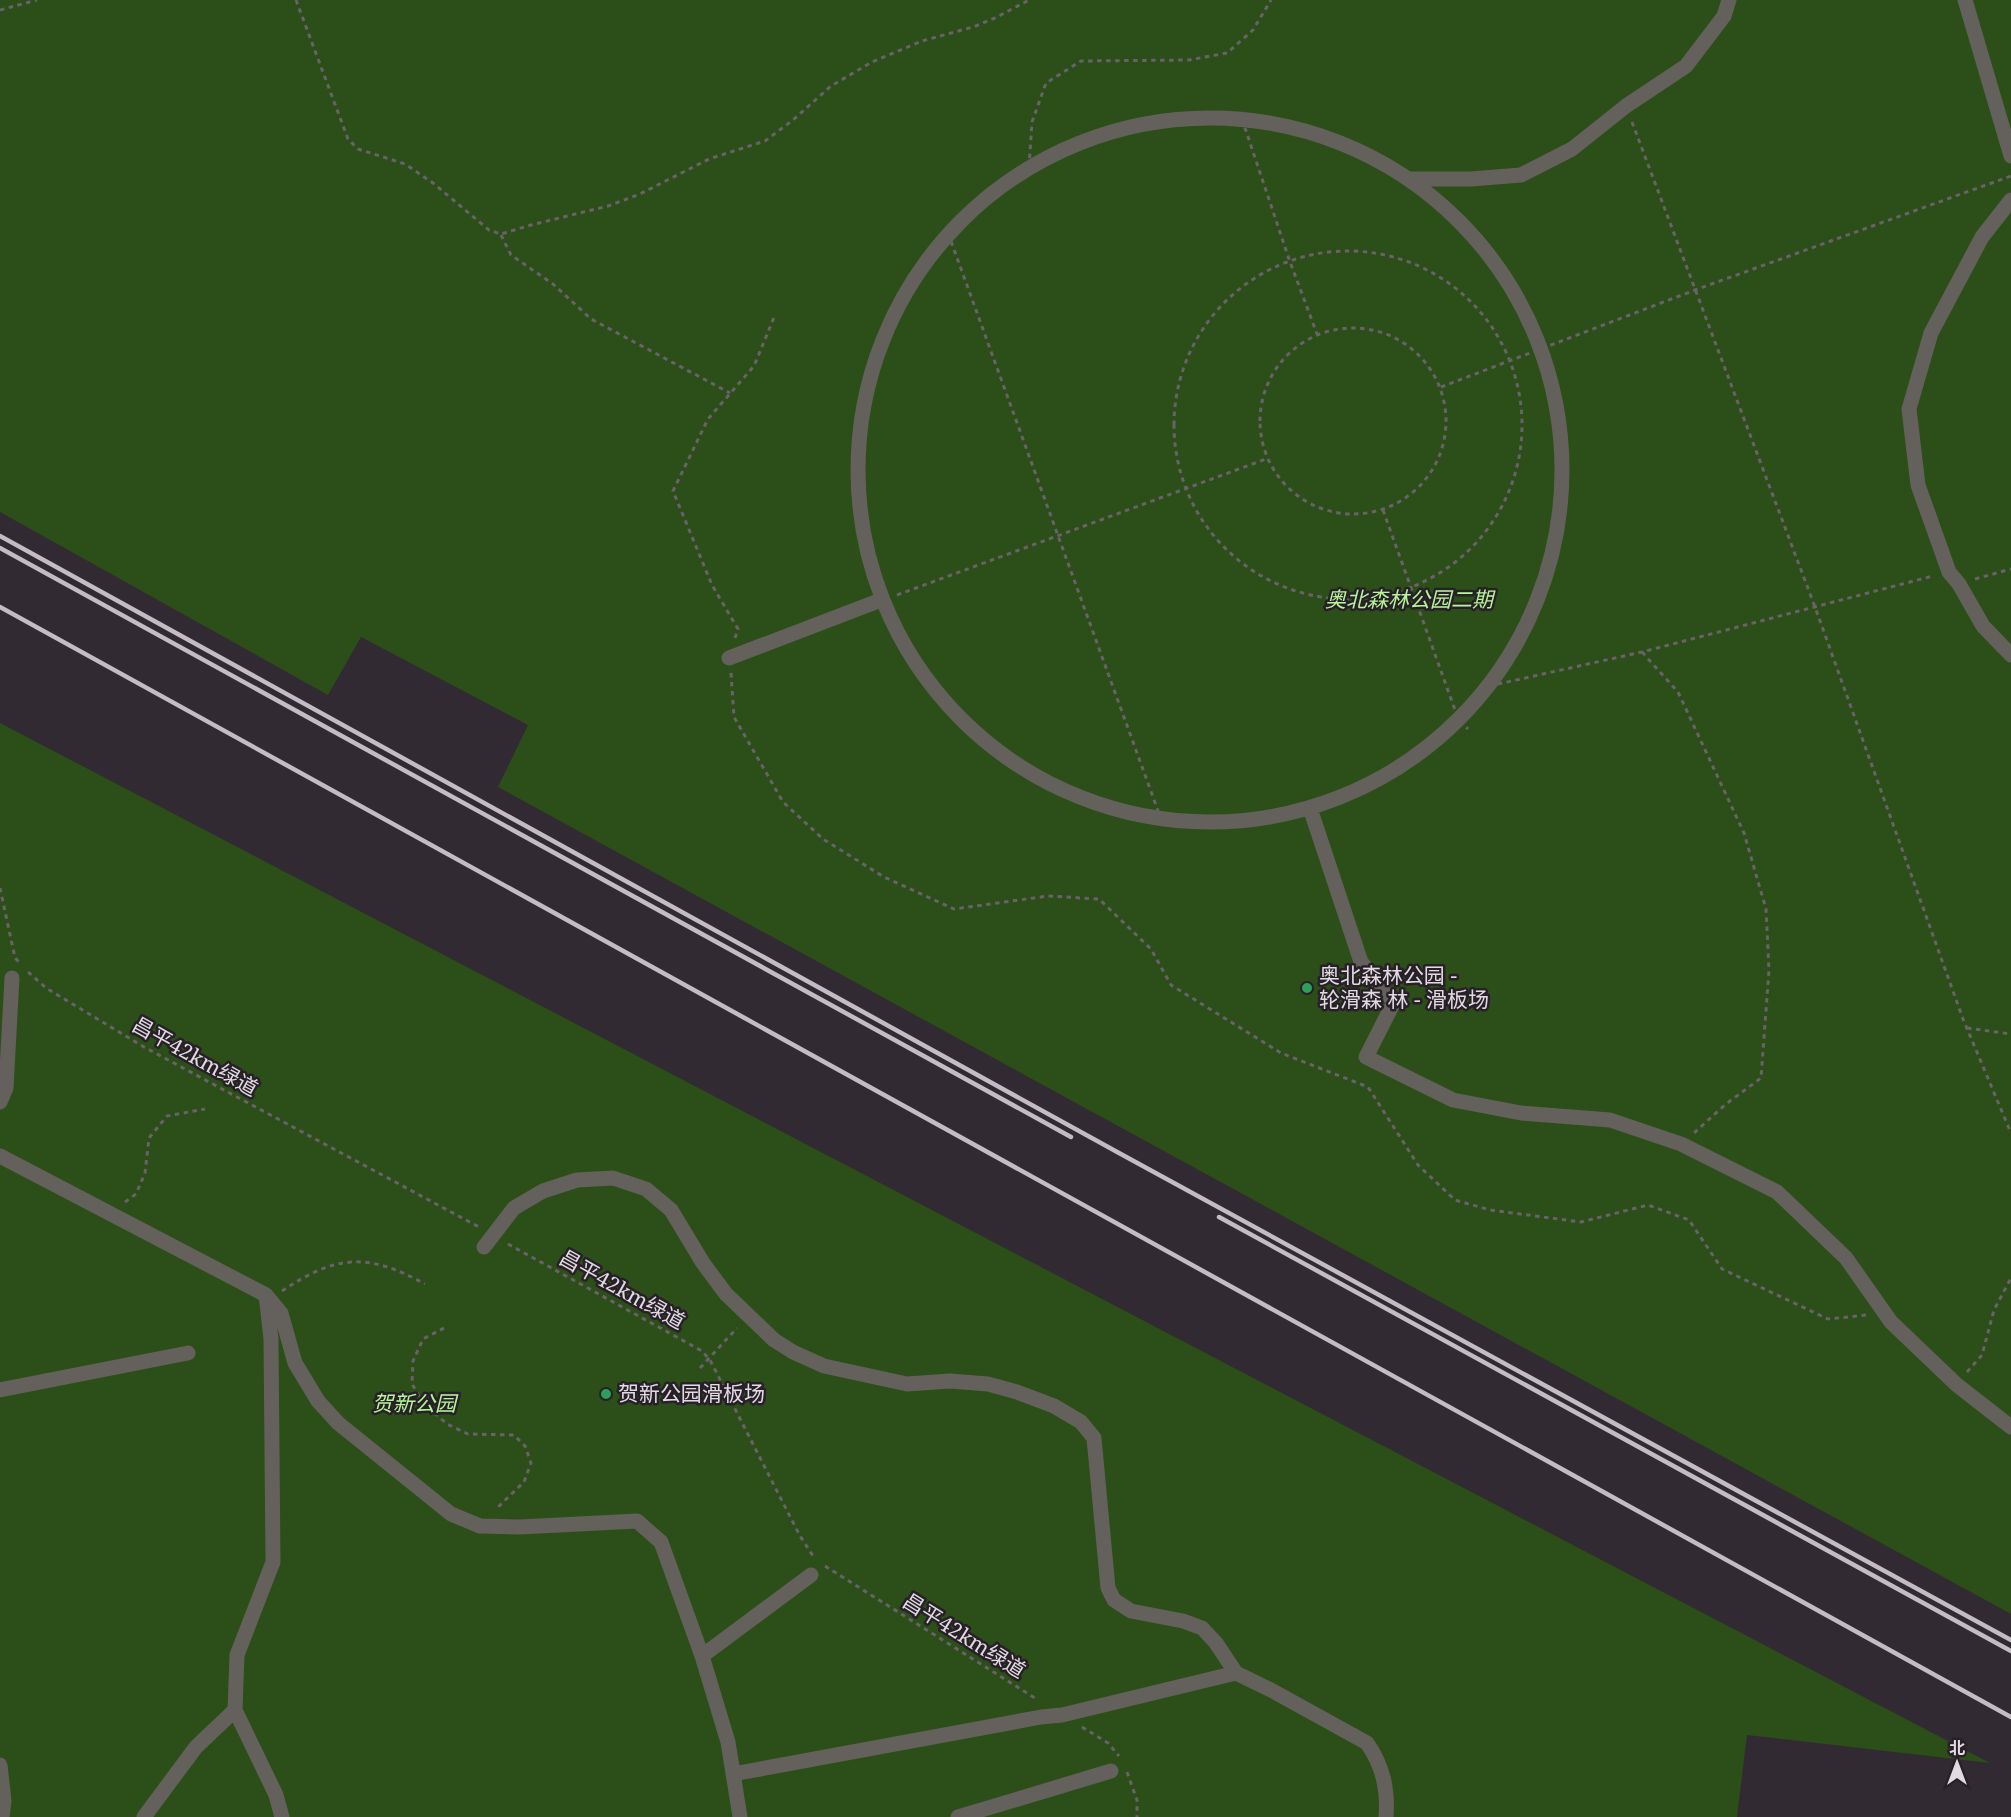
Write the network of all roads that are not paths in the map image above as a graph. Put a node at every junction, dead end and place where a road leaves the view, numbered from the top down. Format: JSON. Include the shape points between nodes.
{"nodes":[{"id":1,"x":1729,"y":0,"type":"edge"},
{"id":2,"x":1965,"y":0,"type":"edge"},
{"id":3,"x":2011,"y":156,"type":"edge"},
{"id":4,"x":1409,"y":178,"type":"junction"},
{"id":5,"x":2011,"y":200,"type":"edge"},
{"id":6,"x":881,"y":600,"type":"junction"},
{"id":7,"x":2011,"y":655,"type":"edge"},
{"id":8,"x":729,"y":658,"type":"road end"},
{"id":9,"x":1310,"y":808,"type":"junction"},
{"id":10,"x":12,"y":978,"type":"dead end"},
{"id":11,"x":0,"y":1102,"type":"edge"},
{"id":12,"x":0,"y":1156,"type":"edge"},
{"id":13,"x":488,"y":1240,"type":"road end"},
{"id":14,"x":266,"y":1295,"type":"junction"},
{"id":15,"x":188,"y":1353,"type":"dead end"},
{"id":16,"x":0,"y":1390,"type":"edge"},
{"id":17,"x":2011,"y":1427,"type":"edge"},
{"id":18,"x":811,"y":1575,"type":"dead end"},
{"id":19,"x":702,"y":1656,"type":"junction"},
{"id":20,"x":1236,"y":1673,"type":"junction"},
{"id":21,"x":235,"y":1710,"type":"junction"},
{"id":22,"x":0,"y":1765,"type":"edge"},
{"id":23,"x":1117,"y":1769,"type":"road end"},
{"id":24,"x":733,"y":1774,"type":"junction"},
{"id":25,"x":2,"y":1817,"type":"edge"},
{"id":26,"x":144,"y":1817,"type":"edge"},
{"id":27,"x":282,"y":1817,"type":"edge"},
{"id":28,"x":740,"y":1817,"type":"edge"},
{"id":29,"x":958,"y":1817,"type":"edge"},
{"id":30,"x":1386,"y":1817,"type":"edge"}],
"edges":[{"from":1,"to":4,"type":"street","via":[[1724,16],[1686,66],[1572,149],[1521,175]]},
{"from":2,"to":3,"type":"street"},
{"from":4,"to":6,"type":"street","via":[[1330,138],[1242,119],[1168,120],[1096,136],[1029,167],[986,197],[948,233],[902,297],[871,369],[857,446],[860,525]]},
{"from":4,"to":9,"type":"street","via":[[1465,226],[1510,283],[1543,349],[1562,436],[1560,525],[1535,610],[1464,725],[1390,773]]},
{"from":5,"to":7,"type":"street","via":[[1982,237],[1931,333],[1908,409],[1918,485],[1949,572],[1983,626]]},
{"from":6,"to":8,"type":"street"},
{"from":6,"to":9,"type":"street","via":[[916,666],[963,723],[1022,769],[1089,801],[1161,819],[1261,819]]},
{"from":9,"to":17,"type":"street","via":[[1361,962],[1394,1002],[1366,1057],[1453,1100],[1521,1113],[1610,1120],[1681,1144],[1777,1192],[1846,1258],[1891,1322],[1957,1385]]},
{"from":10,"to":11,"type":"street","via":[[6,1088]]},
{"from":12,"to":14,"type":"street"},
{"from":13,"to":20,"type":"street","via":[[514,1208],[543,1191],[577,1180],[613,1178],[646,1189],[671,1210],[726,1294],[774,1340],[793,1352],[824,1366],[907,1383],[988,1384],[1054,1406],[1081,1422],[1094,1438],[1108,1588],[1114,1600],[1131,1611],[1202,1628]]},
{"from":14,"to":19,"type":"street","via":[[281,1312],[295,1363],[318,1401],[338,1423],[451,1514],[480,1526],[637,1521],[661,1542]]},
{"from":14,"to":21,"type":"street","via":[[271,1339],[273,1562],[237,1655]]},
{"from":15,"to":16,"type":"street"},
{"from":18,"to":19,"type":"street"},
{"from":19,"to":24,"type":"street","via":[[728,1742]]},
{"from":20,"to":24,"type":"street","via":[[1062,1715]]},
{"from":20,"to":30,"type":"street","via":[[1366,1743],[1386,1783]]},
{"from":21,"to":26,"type":"street","via":[[196,1747]]},
{"from":21,"to":27,"type":"street","via":[[276,1795]]},
{"from":22,"to":25,"type":"street"},
{"from":23,"to":29,"type":"street"},
{"from":24,"to":28,"type":"street"}]}
